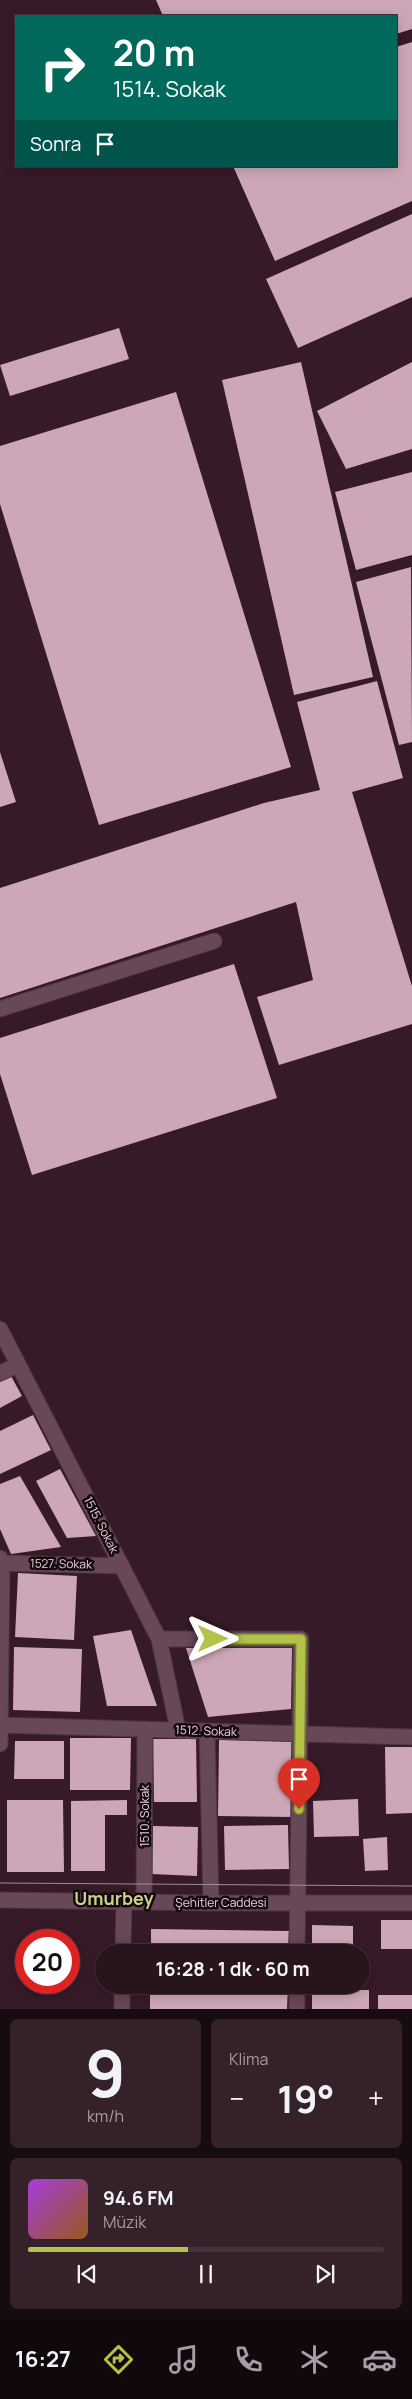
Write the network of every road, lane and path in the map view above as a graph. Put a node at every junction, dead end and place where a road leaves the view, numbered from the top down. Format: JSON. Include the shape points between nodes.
{"nodes":[{"id":1,"x":214,"y":941,"type":"dead end"},
{"id":2,"x":0,"y":1009,"type":"edge"},
{"id":3,"x":0,"y":1329,"type":"edge"},
{"id":4,"x":18,"y":1365,"type":"junction"},
{"id":5,"x":0,"y":1373,"type":"edge"},
{"id":6,"x":1,"y":1561,"type":"edge"},
{"id":7,"x":122,"y":1566,"type":"junction"},
{"id":8,"x":159,"y":1639,"type":"junction"},
{"id":9,"x":0,"y":1725,"type":"edge"},
{"id":10,"x":145,"y":1729,"type":"junction"},
{"id":11,"x":178,"y":1730,"type":"junction"},
{"id":12,"x":207,"y":1731,"type":"junction"},
{"id":13,"x":300,"y":1733,"type":"junction"},
{"id":14,"x":412,"y":1736,"type":"edge"},
{"id":15,"x":0,"y":1744,"type":"edge"},
{"id":16,"x":0,"y":1900,"type":"edge"},
{"id":17,"x":124,"y":1901,"type":"junction"},
{"id":18,"x":144,"y":1902,"type":"junction"},
{"id":19,"x":412,"y":1902,"type":"edge"},
{"id":20,"x":211,"y":1903,"type":"junction"},
{"id":21,"x":298,"y":1903,"type":"junction"},
{"id":22,"x":123,"y":1944,"type":"edge"},
{"id":23,"x":297,"y":1944,"type":"edge"},
{"id":24,"x":122,"y":1994,"type":"edge"},
{"id":25,"x":297,"y":1994,"type":"edge"},
{"id":26,"x":122,"y":2009,"type":"edge"},
{"id":27,"x":297,"y":2009,"type":"edge"}],
"edges":[{"from":1,"to":2,"type":"street"},
{"from":3,"to":4,"type":"street","name":"1515. Sokak"},
{"from":4,"to":5,"type":"street"},
{"from":4,"to":7,"type":"street","name":"1515. Sokak"},
{"from":6,"to":7,"type":"street","name":"1527. Sokak"},
{"from":6,"to":9,"type":"street"},
{"from":7,"to":8,"type":"street","name":"1515. Sokak"},
{"from":8,"to":11,"type":"street","name":"1515. Sokak"},
{"from":8,"to":13,"type":"street","via":[[301,1639]]},
{"from":9,"to":10,"type":"street","name":"1512. Sokak"},
{"from":9,"to":15,"type":"street"},
{"from":10,"to":11,"type":"street","name":"1512. Sokak"},
{"from":10,"to":18,"type":"street","name":"1510. Sokak"},
{"from":11,"to":12,"type":"street","name":"1512. Sokak"},
{"from":12,"to":13,"type":"street","name":"1512. Sokak"},
{"from":12,"to":20,"type":"street"},
{"from":13,"to":14,"type":"street","name":"1512. Sokak"},
{"from":13,"to":21,"type":"street"},
{"from":16,"to":17,"type":"street","name":"Şehitler Caddesi"},
{"from":17,"to":18,"type":"street","name":"Şehitler Caddesi"},
{"from":17,"to":22,"type":"street"},
{"from":18,"to":20,"type":"street","name":"Şehitler Caddesi"},
{"from":19,"to":21,"type":"street","name":"Şehitler Caddesi"},
{"from":20,"to":21,"type":"street","name":"Şehitler Caddesi"},
{"from":21,"to":23,"type":"street"},
{"from":24,"to":26,"type":"street"},
{"from":25,"to":27,"type":"street"}]}
